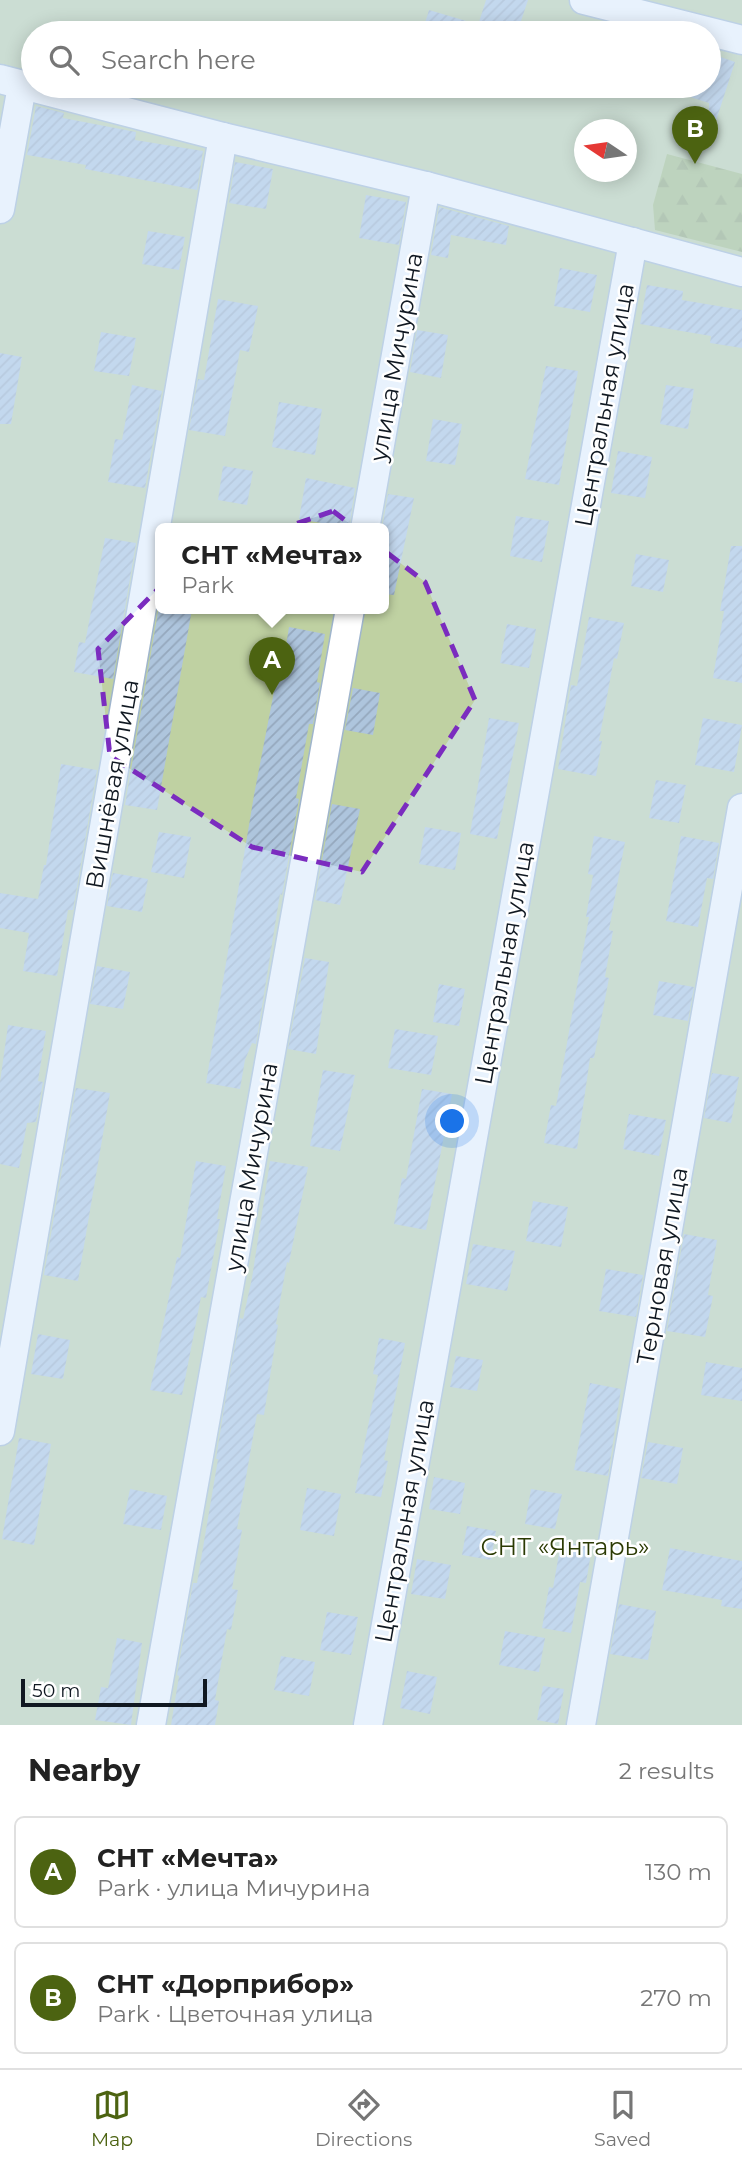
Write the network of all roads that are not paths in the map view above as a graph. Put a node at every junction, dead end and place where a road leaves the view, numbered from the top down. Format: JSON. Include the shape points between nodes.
{"nodes":[{"id":1,"x":584,"y":0,"type":"edge"},
{"id":2,"x":676,"y":12,"type":"edge"},
{"id":3,"x":697,"y":21,"type":"edge"},
{"id":4,"x":721,"y":31,"type":"edge"},
{"id":5,"x":742,"y":40,"type":"edge"},
{"id":6,"x":11,"y":83,"type":"edge"},
{"id":7,"x":70,"y":98,"type":"edge"},
{"id":8,"x":223,"y":137,"type":"junction"},
{"id":9,"x":426,"y":186,"type":"junction"},
{"id":10,"x":0,"y":209,"type":"edge"},
{"id":11,"x":633,"y":242,"type":"junction"},
{"id":12,"x":742,"y":272,"type":"edge"},
{"id":13,"x":156,"y":523,"type":"edge"},
{"id":14,"x":366,"y":523,"type":"edge"},
{"id":15,"x":155,"y":532,"type":"edge"},
{"id":16,"x":350,"y":614,"type":"edge"},
{"id":17,"x":742,"y":807,"type":"edge"},
{"id":18,"x":0,"y":1431,"type":"edge"},
{"id":19,"x":151,"y":1725,"type":"edge"},
{"id":20,"x":368,"y":1725,"type":"edge"},
{"id":21,"x":581,"y":1725,"type":"edge"}],
"edges":[{"from":1,"to":2,"type":"street"},
{"from":2,"to":3,"type":"street"},
{"from":4,"to":5,"type":"street"},
{"from":6,"to":10,"type":"street"},
{"from":7,"to":8,"type":"street"},
{"from":8,"to":9,"type":"street"},
{"from":8,"to":13,"type":"street","name":"Вишнёвая улица"},
{"from":9,"to":11,"type":"street"},
{"from":9,"to":14,"type":"street","name":"улица Мичурина"},
{"from":11,"to":12,"type":"street"},
{"from":11,"to":20,"type":"street","name":"Центральная улица"},
{"from":15,"to":18,"type":"street","name":"Вишнёвая улица"},
{"from":16,"to":19,"type":"street","name":"улица Мичурина"},
{"from":17,"to":21,"type":"street","name":"Терновая улица"}]}
